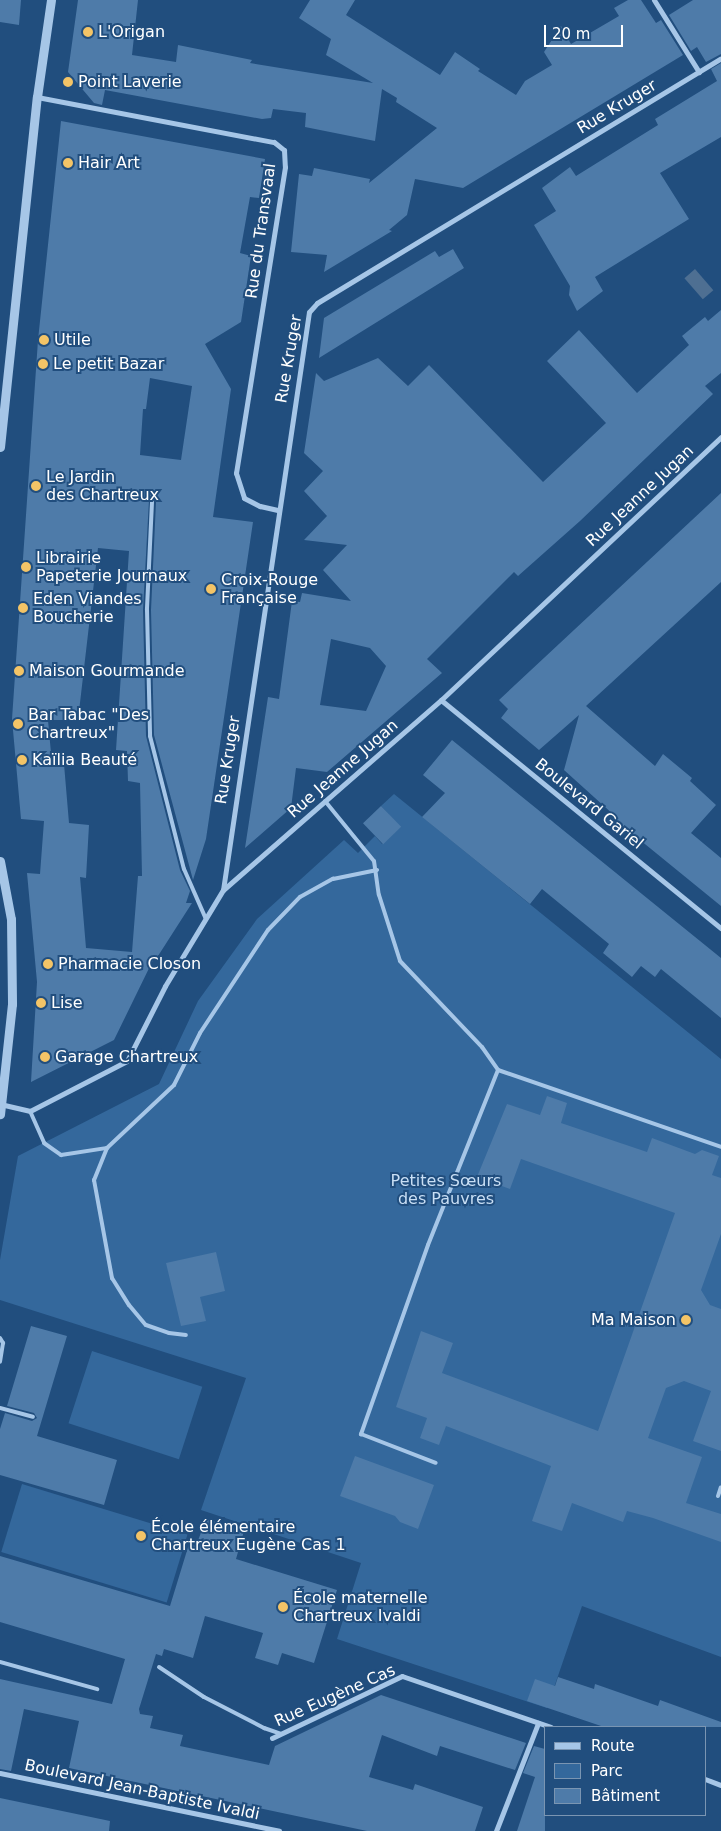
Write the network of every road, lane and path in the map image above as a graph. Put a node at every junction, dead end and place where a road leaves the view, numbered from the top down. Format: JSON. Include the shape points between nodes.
{"nodes":[{"id":1,"x":51,"y":0,"type":"edge"},
{"id":2,"x":654,"y":0,"type":"edge"},
{"id":3,"x":721,"y":58,"type":"edge"},
{"id":4,"x":699,"y":72,"type":"junction"},
{"id":5,"x":37,"y":97,"type":"junction"},
{"id":6,"x":721,"y":437,"type":"edge"},
{"id":7,"x":0,"y":447,"type":"edge"},
{"id":8,"x":152,"y":502,"type":"dead end"},
{"id":9,"x":278,"y":510,"type":"junction"},
{"id":10,"x":441,"y":700,"type":"junction"},
{"id":11,"x":325,"y":801,"type":"junction"},
{"id":12,"x":0,"y":861,"type":"edge"},
{"id":13,"x":376,"y":870,"type":"junction"},
{"id":14,"x":223,"y":890,"type":"junction"},
{"id":15,"x":206,"y":919,"type":"junction"},
{"id":16,"x":721,"y":928,"type":"edge"},
{"id":17,"x":498,"y":1070,"type":"junction"},
{"id":18,"x":0,"y":1108,"type":"edge"},
{"id":19,"x":30,"y":1111,"type":"junction"},
{"id":20,"x":721,"y":1147,"type":"edge"},
{"id":21,"x":107,"y":1148,"type":"junction"},
{"id":22,"x":186,"y":1335,"type":"dead end"},
{"id":23,"x":0,"y":1338,"type":"edge"},
{"id":24,"x":0,"y":1362,"type":"edge"},
{"id":25,"x":0,"y":1408,"type":"edge"},
{"id":26,"x":33,"y":1417,"type":"dead end"},
{"id":27,"x":436,"y":1463,"type":"dead end"},
{"id":28,"x":721,"y":1487,"type":"edge"},
{"id":29,"x":718,"y":1496,"type":"dead end"},
{"id":30,"x":0,"y":1662,"type":"edge"},
{"id":31,"x":159,"y":1667,"type":"dead end"},
{"id":32,"x":97,"y":1690,"type":"dead end"},
{"id":33,"x":538,"y":1723,"type":"junction"},
{"id":34,"x":548,"y":1726,"type":"edge"},
{"id":35,"x":281,"y":1734,"type":"junction"},
{"id":36,"x":272,"y":1738,"type":"dead end"},
{"id":37,"x":0,"y":1773,"type":"edge"},
{"id":38,"x":706,"y":1779,"type":"edge"},
{"id":39,"x":721,"y":1785,"type":"edge"},
{"id":40,"x":279,"y":1831,"type":"edge"},
{"id":41,"x":496,"y":1831,"type":"edge"}],
"edges":[{"from":1,"to":5,"type":"street"},
{"from":2,"to":4,"type":"street"},
{"from":3,"to":4,"type":"street","name":"Rue Kruger"},
{"from":4,"to":9,"type":"street","name":"Rue Kruger","via":[[317,303],[304,324]]},
{"from":5,"to":7,"type":"street"},
{"from":5,"to":9,"type":"street","name":"Rue du Transvaal","via":[[274,142],[284,150],[285,168],[236,473],[244,498]]},
{"from":6,"to":10,"type":"street","name":"Rue Jeanne Jugan"},
{"from":8,"to":15,"type":"lane","via":[[147,610],[150,736],[184,869]]},
{"from":9,"to":14,"type":"street","name":"Rue Kruger"},
{"from":10,"to":11,"type":"street","name":"Rue Jeanne Jugan"},
{"from":10,"to":16,"type":"street","name":"Boulevard Gariel"},
{"from":11,"to":13,"type":"lane","via":[[364,846]]},
{"from":11,"to":14,"type":"street","name":"Rue Jeanne Jugan"},
{"from":12,"to":18,"type":"street","via":[[11,919],[12,995]]},
{"from":13,"to":17,"type":"lane","via":[[379,895],[400,961],[482,1047]]},
{"from":13,"to":21,"type":"lane","via":[[333,879],[300,897],[268,930],[200,1033],[174,1085]]},
{"from":14,"to":15,"type":"street","name":"Rue Jeanne Jugan"},
{"from":15,"to":19,"type":"street","name":"Rue Jeanne Jugan","via":[[127,1061]]},
{"from":17,"to":20,"type":"lane"},
{"from":17,"to":27,"type":"lane","via":[[428,1245],[360,1434]]},
{"from":18,"to":19,"type":"street"},
{"from":19,"to":21,"type":"lane","via":[[44,1143],[61,1155]]},
{"from":21,"to":22,"type":"lane","via":[[94,1180],[112,1278],[146,1325]]},
{"from":23,"to":24,"type":"lane","via":[[3,1343]]},
{"from":25,"to":26,"type":"lane"},
{"from":28,"to":29,"type":"lane"},
{"from":30,"to":32,"type":"lane"},
{"from":31,"to":35,"type":"lane","via":[[204,1697]]},
{"from":33,"to":34,"type":"street","name":"Rue Eugène Cas"},
{"from":33,"to":35,"type":"street","name":"Rue Eugène Cas","via":[[402,1676]]},
{"from":33,"to":41,"type":"street"},
{"from":35,"to":36,"type":"street","name":"Rue Eugène Cas"},
{"from":37,"to":40,"type":"street","name":"Boulevard Jean-Baptiste Ivaldi"},
{"from":38,"to":39,"type":"street"}]}
